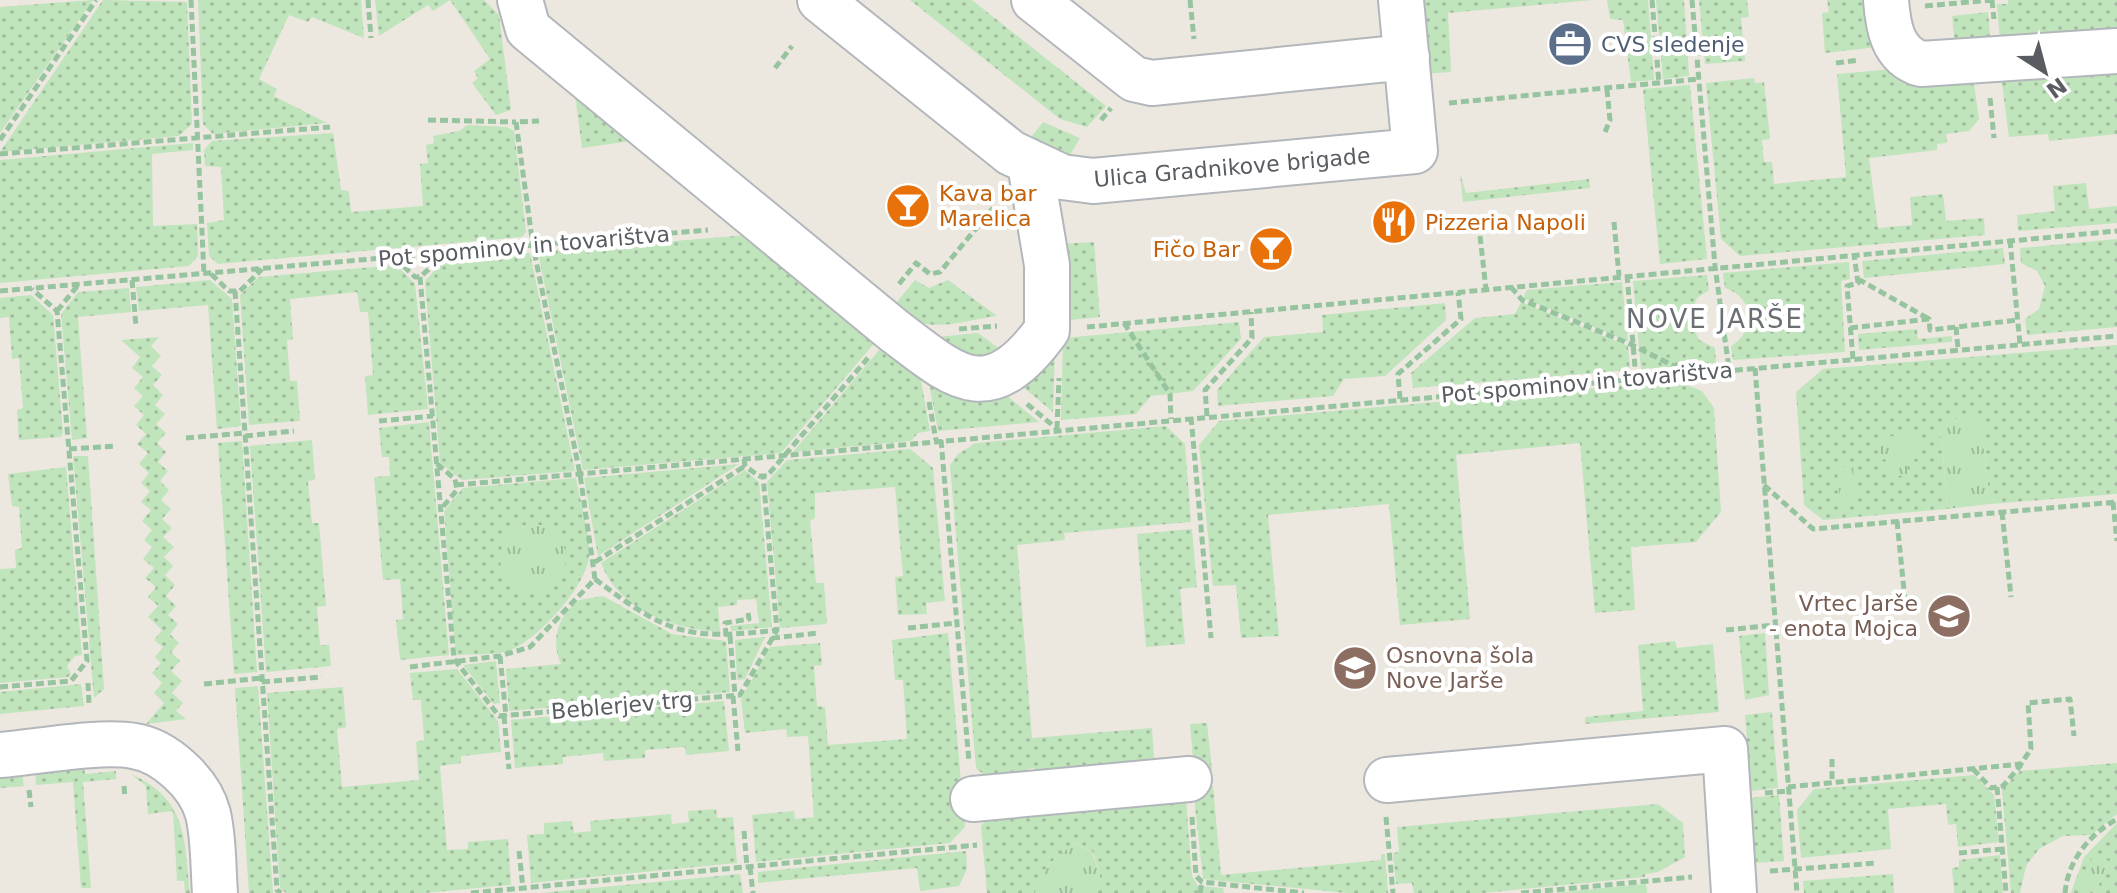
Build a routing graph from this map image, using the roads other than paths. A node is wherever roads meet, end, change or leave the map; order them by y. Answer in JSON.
{"nodes":[{"id":1,"x":820,"y":0,"type":"edge"},
{"id":2,"x":1034,"y":0,"type":"edge"},
{"id":3,"x":1401,"y":0,"type":"edge"},
{"id":4,"x":1886,"y":4,"type":"edge"},
{"id":5,"x":524,"y":15,"type":"edge"},
{"id":6,"x":2117,"y":51,"type":"edge"},
{"id":7,"x":1407,"y":57,"type":"junction"},
{"id":8,"x":1030,"y":164,"type":"junction"},
{"id":9,"x":0,"y":755,"type":"edge"},
{"id":10,"x":1189,"y":779,"type":"road end"},
{"id":11,"x":1387,"y":780,"type":"road end"},
{"id":12,"x":973,"y":799,"type":"road end"},
{"id":13,"x":1734,"y":883,"type":"edge"},
{"id":14,"x":215,"y":893,"type":"edge"}],
"edges":[{"from":1,"to":8,"type":"street","name":"Ulica Gradnikove brigade"},
{"from":2,"to":7,"type":"street"},
{"from":3,"to":7,"type":"street"},
{"from":4,"to":6,"type":"street"},
{"from":5,"to":8,"type":"street"},
{"from":7,"to":8,"type":"street","name":"Ulica Gradnikove brigade"},
{"from":9,"to":14,"type":"street"},
{"from":10,"to":12,"type":"street"},
{"from":11,"to":13,"type":"street"}]}
